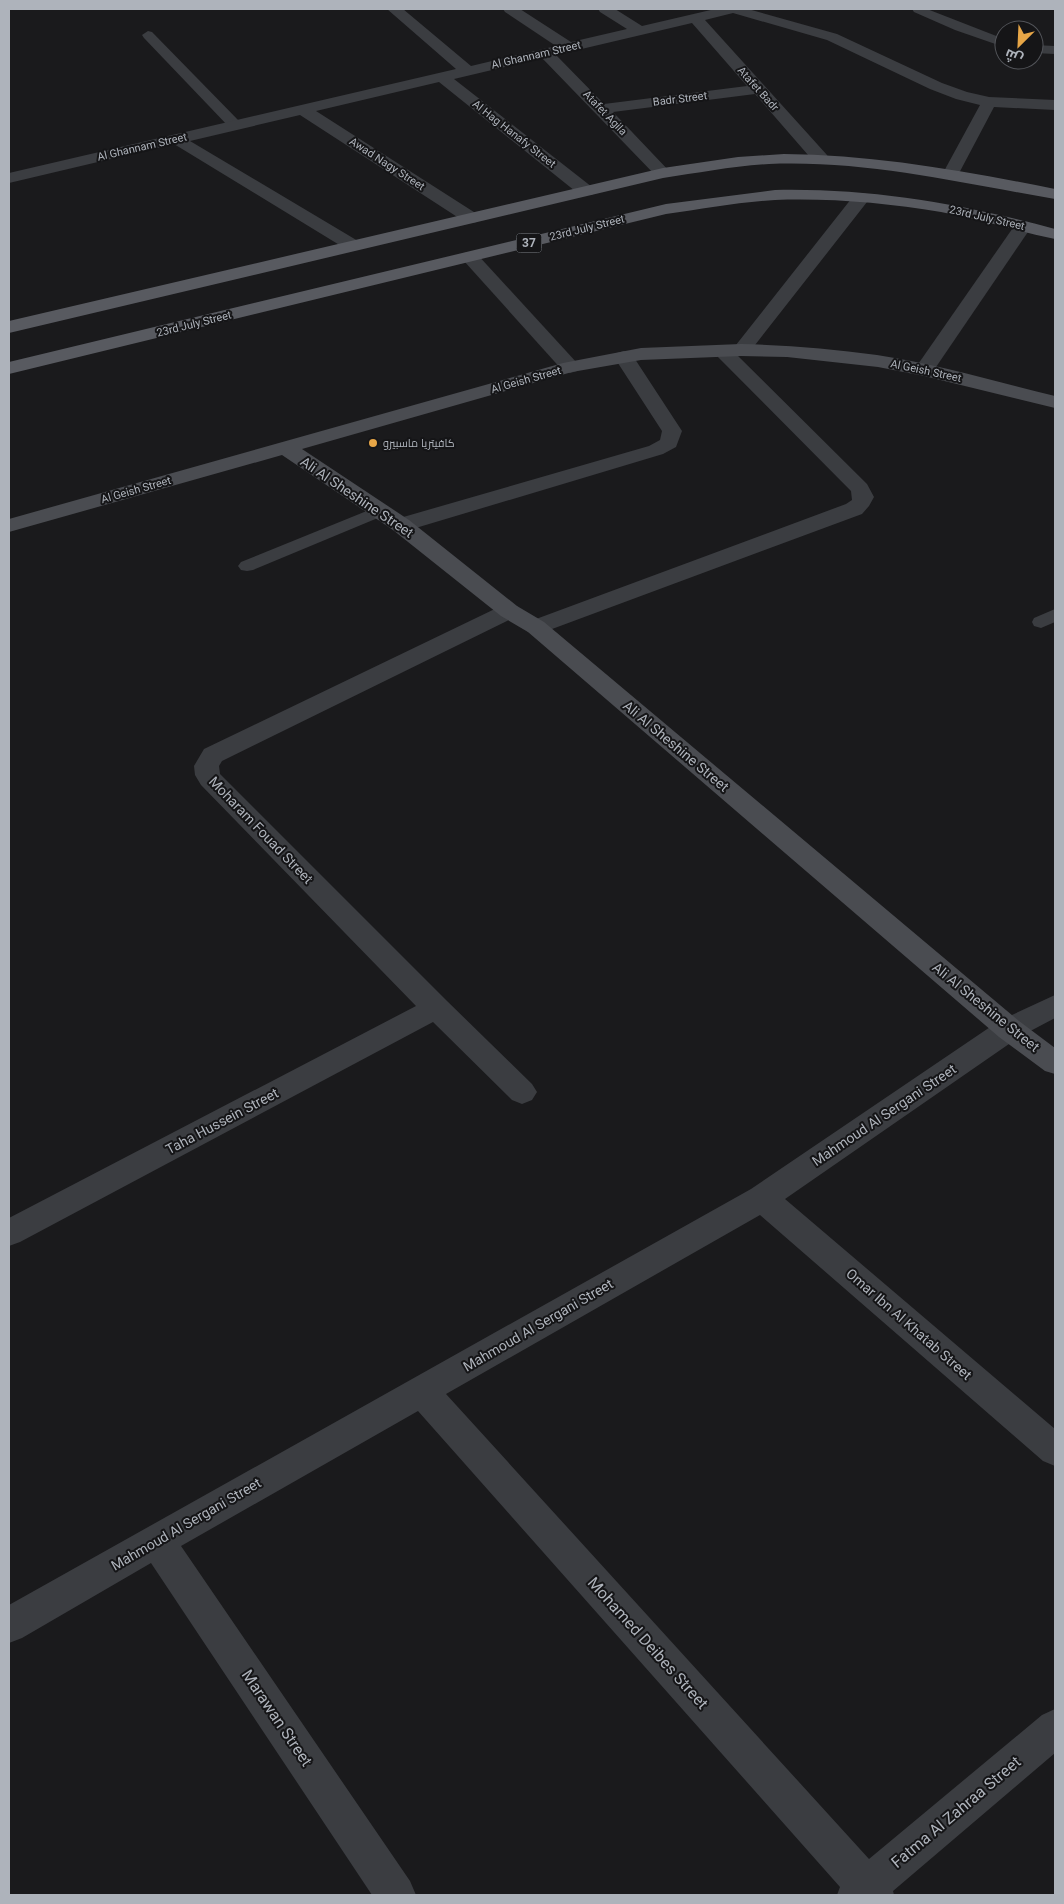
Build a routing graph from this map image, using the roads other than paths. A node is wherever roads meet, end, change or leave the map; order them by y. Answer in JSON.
{"nodes":[{"id":1,"x":394,"y":9,"type":"edge"},
{"id":2,"x":510,"y":9,"type":"edge"},
{"id":3,"x":605,"y":9,"type":"edge"},
{"id":4,"x":733,"y":9,"type":"edge"},
{"id":5,"x":918,"y":9,"type":"edge"},
{"id":6,"x":695,"y":18,"type":"junction"},
{"id":7,"x":640,"y":31,"type":"junction"},
{"id":8,"x":148,"y":35,"type":"dead end"},
{"id":9,"x":994,"y":39,"type":"edge"},
{"id":10,"x":570,"y":48,"type":"junction"},
{"id":11,"x":546,"y":53,"type":"junction"},
{"id":12,"x":468,"y":71,"type":"junction"},
{"id":13,"x":442,"y":77,"type":"junction"},
{"id":14,"x":759,"y":89,"type":"junction"},
{"id":15,"x":989,"y":102,"type":"junction"},
{"id":16,"x":1055,"y":105,"type":"edge"},
{"id":17,"x":600,"y":108,"type":"junction"},
{"id":18,"x":303,"y":110,"type":"junction"},
{"id":19,"x":235,"y":126,"type":"junction"},
{"id":20,"x":176,"y":139,"type":"junction"},
{"id":21,"x":821,"y":159,"type":"junction"},
{"id":22,"x":663,"y":173,"type":"junction"},
{"id":23,"x":950,"y":173,"type":"junction"},
{"id":24,"x":9,"y":177,"type":"edge"},
{"id":25,"x":586,"y":191,"type":"junction"},
{"id":26,"x":1055,"y":194,"type":"edge"},
{"id":27,"x":862,"y":198,"type":"junction"},
{"id":28,"x":471,"y":218,"type":"junction"},
{"id":29,"x":1023,"y":226,"type":"junction"},
{"id":30,"x":1055,"y":234,"type":"edge"},
{"id":31,"x":352,"y":245,"type":"junction"},
{"id":32,"x":470,"y":257,"type":"junction"},
{"id":33,"x":9,"y":327,"type":"edge"},
{"id":34,"x":62,"y":335,"type":"junction"},
{"id":35,"x":731,"y":350,"type":"junction"},
{"id":36,"x":624,"y":357,"type":"junction"},
{"id":37,"x":570,"y":367,"type":"junction"},
{"id":38,"x":9,"y":368,"type":"edge"},
{"id":39,"x":924,"y":370,"type":"junction"},
{"id":40,"x":1055,"y":402,"type":"edge"},
{"id":41,"x":284,"y":447,"type":"junction"},
{"id":42,"x":379,"y":511,"type":"junction"},
{"id":43,"x":401,"y":525,"type":"junction"},
{"id":44,"x":9,"y":526,"type":"edge"},
{"id":45,"x":247,"y":566,"type":"dead end"},
{"id":46,"x":510,"y":611,"type":"junction"},
{"id":47,"x":536,"y":627,"type":"junction"},
{"id":48,"x":1055,"y":1006,"type":"edge"},
{"id":49,"x":436,"y":1008,"type":"junction"},
{"id":50,"x":1009,"y":1029,"type":"junction"},
{"id":51,"x":1055,"y":1063,"type":"edge"},
{"id":52,"x":522,"y":1092,"type":"dead end"},
{"id":53,"x":762,"y":1198,"type":"junction"},
{"id":54,"x":9,"y":1233,"type":"edge"},
{"id":55,"x":422,"y":1391,"type":"junction"},
{"id":56,"x":1055,"y":1450,"type":"edge"},
{"id":57,"x":157,"y":1541,"type":"junction"},
{"id":58,"x":9,"y":1625,"type":"edge"},
{"id":59,"x":1055,"y":1728,"type":"edge"},
{"id":60,"x":866,"y":1893,"type":"edge"},
{"id":61,"x":396,"y":1895,"type":"edge"}],
"edges":[{"from":1,"to":12,"type":"street"},
{"from":2,"to":10,"type":"street"},
{"from":3,"to":7,"type":"street"},
{"from":4,"to":6,"type":"street","name":"Al Ghannam Street"},
{"from":4,"to":15,"type":"street","name":"Al Ghannam Street"},
{"from":5,"to":9,"type":"lane"},
{"from":6,"to":7,"type":"street","name":"Al Ghannam Street"},
{"from":6,"to":14,"type":"street","name":"Atafet Badr"},
{"from":7,"to":10,"type":"street","name":"Al Ghannam Street"},
{"from":8,"to":19,"type":"lane"},
{"from":10,"to":11,"type":"street","name":"Al Ghannam Street"},
{"from":11,"to":12,"type":"street","name":"Al Ghannam Street"},
{"from":11,"to":17,"type":"street","name":"Atafet Agila"},
{"from":12,"to":13,"type":"street","name":"Al Ghannam Street"},
{"from":13,"to":18,"type":"street","name":"Al Ghannam Street"},
{"from":13,"to":25,"type":"street","name":"Al Hag Hanafy Street"},
{"from":14,"to":17,"type":"street","name":"Badr Street"},
{"from":14,"to":21,"type":"street","name":"Atafet Badr"},
{"from":15,"to":16,"type":"street","name":"Al Ghannam Street"},
{"from":15,"to":23,"type":"street"},
{"from":17,"to":22,"type":"street","name":"Atafet Agila"},
{"from":18,"to":19,"type":"street","name":"Al Ghannam Street"},
{"from":18,"to":28,"type":"street","name":"Awad Nagy Street"},
{"from":19,"to":20,"type":"street","name":"Al Ghannam Street"},
{"from":20,"to":24,"type":"street","name":"Al Ghannam Street"},
{"from":20,"to":31,"type":"street"},
{"from":21,"to":22,"type":"main road","name":"23rd July Street","number":"37"},
{"from":21,"to":23,"type":"main road","name":"23rd July Street","number":"37"},
{"from":22,"to":25,"type":"main road","name":"23rd July Street","number":"37"},
{"from":23,"to":26,"type":"main road","name":"23rd July Street","number":"37"},
{"from":25,"to":28,"type":"main road","name":"23rd July Street","number":"37"},
{"from":27,"to":29,"type":"main road","name":"23rd July Street","number":"37"},
{"from":27,"to":32,"type":"main road","name":"23rd July Street","number":"37"},
{"from":27,"to":35,"type":"street"},
{"from":28,"to":31,"type":"main road","name":"23rd July Street","number":"37"},
{"from":29,"to":30,"type":"main road","name":"23rd July Street","number":"37"},
{"from":29,"to":39,"type":"street"},
{"from":31,"to":34,"type":"main road","name":"23rd July Street","number":"37"},
{"from":32,"to":34,"type":"main road","name":"23rd July Street","number":"37"},
{"from":32,"to":37,"type":"street"},
{"from":33,"to":34,"type":"main road","name":"23rd July Street","number":"37"},
{"from":34,"to":38,"type":"main road","name":"23rd July Street","number":"37"},
{"from":35,"to":36,"type":"street","name":"Al Geish Street"},
{"from":35,"to":39,"type":"street","name":"Al Geish Street"},
{"from":35,"to":47,"type":"street"},
{"from":36,"to":37,"type":"street","name":"Al Geish Street"},
{"from":36,"to":43,"type":"street"},
{"from":37,"to":41,"type":"street","name":"Al Geish Street"},
{"from":39,"to":40,"type":"street","name":"Al Geish Street"},
{"from":41,"to":42,"type":"street","name":"Ali Al Sheshine Street"},
{"from":41,"to":44,"type":"street","name":"Al Geish Street"},
{"from":42,"to":43,"type":"street","name":"Ali Al Sheshine Street"},
{"from":42,"to":45,"type":"lane"},
{"from":43,"to":46,"type":"street","name":"Ali Al Sheshine Street"},
{"from":46,"to":47,"type":"street","name":"Ali Al Sheshine Street"},
{"from":46,"to":49,"type":"street","name":"Moharam Fouad Street"},
{"from":47,"to":50,"type":"street","name":"Ali Al Sheshine Street"},
{"from":48,"to":50,"type":"street","name":"Mahmoud Al Sergani Street"},
{"from":49,"to":52,"type":"street","name":"Moharam Fouad Street"},
{"from":49,"to":54,"type":"street","name":"Taha Hussein Street"},
{"from":50,"to":51,"type":"street","name":"Ali Al Sheshine Street"},
{"from":50,"to":53,"type":"street","name":"Mahmoud Al Sergani Street"},
{"from":53,"to":55,"type":"street","name":"Mahmoud Al Sergani Street"},
{"from":53,"to":56,"type":"street","name":"Omar Ibn Al Khatab Street"},
{"from":55,"to":57,"type":"street","name":"Mahmoud Al Sergani Street"},
{"from":55,"to":60,"type":"street","name":"Mohamed Deibes Street"},
{"from":57,"to":58,"type":"street","name":"Mahmoud Al Sergani Street"},
{"from":57,"to":61,"type":"street","name":"Marawan Street"},
{"from":59,"to":60,"type":"street","name":"Fatma Al Zahraa Street"}]}
